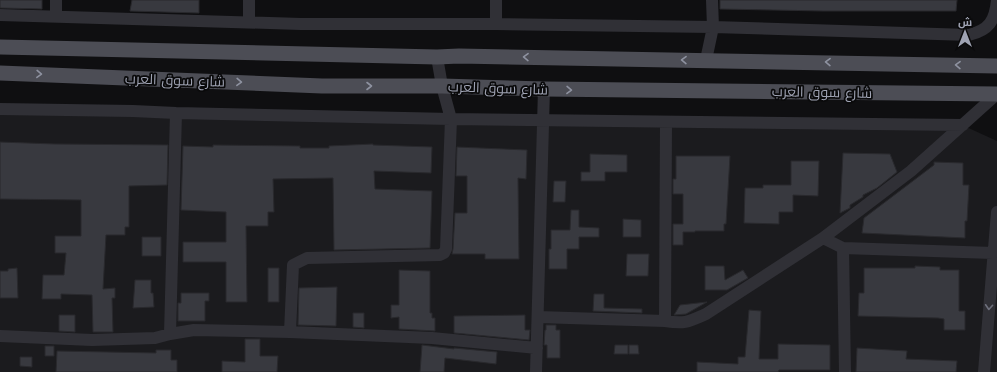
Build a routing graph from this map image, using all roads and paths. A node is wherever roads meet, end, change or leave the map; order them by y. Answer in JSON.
{"nodes":[{"id":1,"x":56,"y":0,"type":"edge"},
{"id":2,"x":249,"y":0,"type":"edge"},
{"id":3,"x":496,"y":0,"type":"edge"},
{"id":4,"x":712,"y":0,"type":"edge"},
{"id":5,"x":997,"y":0,"type":"edge"},
{"id":6,"x":0,"y":15,"type":"edge"},
{"id":7,"x":56,"y":16,"type":"junction"},
{"id":8,"x":249,"y":22,"type":"junction"},
{"id":9,"x":496,"y":24,"type":"junction"},
{"id":10,"x":713,"y":27,"type":"junction"},
{"id":11,"x":0,"y":47,"type":"edge"},
{"id":12,"x":437,"y":57,"type":"junction"},
{"id":13,"x":706,"y":60,"type":"junction"},
{"id":14,"x":997,"y":66,"type":"edge"},
{"id":15,"x":0,"y":72,"type":"edge"},
{"id":16,"x":442,"y":86,"type":"junction"},
{"id":17,"x":544,"y":89,"type":"junction"},
{"id":18,"x":997,"y":94,"type":"edge"},
{"id":19,"x":0,"y":109,"type":"edge"},
{"id":20,"x":176,"y":113,"type":"junction"},
{"id":21,"x":451,"y":119,"type":"junction"},
{"id":22,"x":544,"y":120,"type":"junction"},
{"id":23,"x":666,"y":122,"type":"junction"},
{"id":24,"x":962,"y":125,"type":"junction"},
{"id":25,"x":997,"y":212,"type":"edge"},
{"id":26,"x":823,"y":238,"type":"junction"},
{"id":27,"x":844,"y":248,"type":"junction"},
{"id":28,"x":993,"y":253,"type":"junction"},
{"id":29,"x":538,"y":318,"type":"junction"},
{"id":30,"x":664,"y":321,"type":"junction"},
{"id":31,"x":290,"y":332,"type":"junction"},
{"id":32,"x":170,"y":334,"type":"junction"},
{"id":33,"x":0,"y":336,"type":"edge"},
{"id":34,"x":537,"y":348,"type":"junction"},
{"id":35,"x":536,"y":372,"type":"edge"},
{"id":36,"x":845,"y":372,"type":"edge"},
{"id":37,"x":984,"y":372,"type":"edge"}],
"edges":[{"from":1,"to":7,"type":"street"},
{"from":2,"to":8,"type":"street"},
{"from":3,"to":9,"type":"street"},
{"from":4,"to":10,"type":"street"},
{"from":5,"to":10,"type":"street"},
{"from":6,"to":7,"type":"street"},
{"from":7,"to":8,"type":"street"},
{"from":8,"to":9,"type":"street"},
{"from":9,"to":10,"type":"street"},
{"from":10,"to":13,"type":"street"},
{"from":11,"to":12,"type":"main road"},
{"from":13,"to":12,"type":"main road","one_way":true},
{"from":12,"to":16,"type":"street"},
{"from":14,"to":13,"type":"main road","one_way":true},
{"from":15,"to":16,"type":"main road","name":"شارع سوق العرب","one_way":true},
{"from":16,"to":17,"type":"main road","name":"شارع سوق العرب"},
{"from":16,"to":21,"type":"street"},
{"from":17,"to":18,"type":"main road","name":"شارع سوق العرب","one_way":true},
{"from":17,"to":22,"type":"street"},
{"from":18,"to":24,"type":"street"},
{"from":19,"to":20,"type":"street"},
{"from":20,"to":21,"type":"street"},
{"from":20,"to":32,"type":"street"},
{"from":21,"to":22,"type":"street"},
{"from":21,"to":31,"type":"street"},
{"from":22,"to":23,"type":"street"},
{"from":22,"to":29,"type":"street"},
{"from":23,"to":24,"type":"street"},
{"from":23,"to":30,"type":"street"},
{"from":24,"to":26,"type":"street"},
{"from":25,"to":28,"type":"street"},
{"from":26,"to":27,"type":"street"},
{"from":26,"to":30,"type":"street"},
{"from":27,"to":28,"type":"street"},
{"from":27,"to":36,"type":"street"},
{"from":28,"to":37,"type":"street","one_way":true},
{"from":29,"to":30,"type":"street"},
{"from":29,"to":34,"type":"street"},
{"from":31,"to":32,"type":"street"},
{"from":31,"to":34,"type":"street"},
{"from":32,"to":33,"type":"street"},
{"from":34,"to":35,"type":"street"}]}
